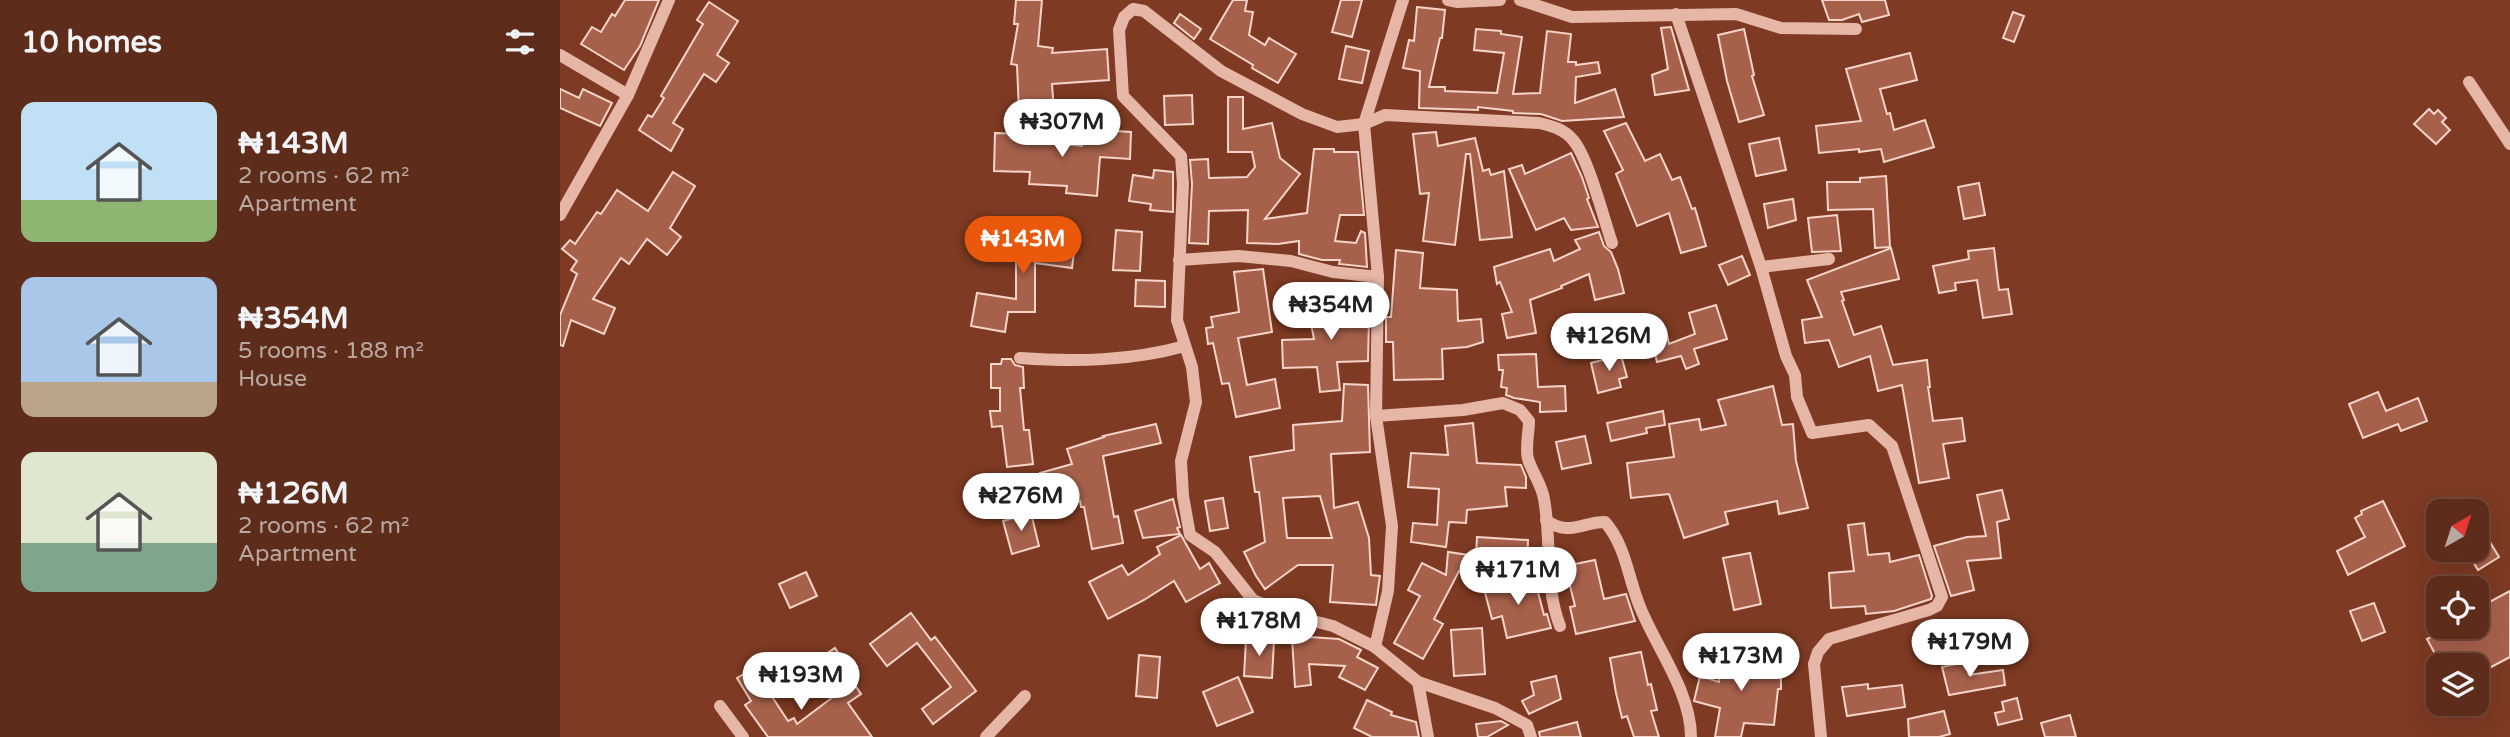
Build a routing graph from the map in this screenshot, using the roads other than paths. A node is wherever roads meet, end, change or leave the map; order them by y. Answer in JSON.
{"nodes":[{"id":1,"x":669,"y":0,"type":"edge"},
{"id":2,"x":1403,"y":0,"type":"edge"},
{"id":3,"x":1448,"y":0,"type":"edge"},
{"id":4,"x":1500,"y":0,"type":"edge"},
{"id":5,"x":1520,"y":0,"type":"edge"},
{"id":6,"x":1676,"y":14,"type":"junction"},
{"id":7,"x":1856,"y":29,"type":"dead end"},
{"id":8,"x":560,"y":55,"type":"edge"},
{"id":9,"x":2469,"y":82,"type":"dead end"},
{"id":10,"x":628,"y":95,"type":"junction"},
{"id":11,"x":1364,"y":124,"type":"junction"},
{"id":12,"x":2510,"y":144,"type":"edge"},
{"id":13,"x":560,"y":215,"type":"edge"},
{"id":14,"x":1612,"y":243,"type":"dead end"},
{"id":15,"x":1829,"y":259,"type":"dead end"},
{"id":16,"x":1179,"y":260,"type":"junction"},
{"id":17,"x":1761,"y":267,"type":"junction"},
{"id":18,"x":1378,"y":277,"type":"junction"},
{"id":19,"x":1185,"y":346,"type":"junction"},
{"id":20,"x":1020,"y":358,"type":"dead end"},
{"id":21,"x":1376,"y":416,"type":"junction"},
{"id":22,"x":1546,"y":520,"type":"junction"},
{"id":23,"x":1560,"y":626,"type":"dead end"},
{"id":24,"x":1375,"y":647,"type":"junction"},
{"id":25,"x":1418,"y":682,"type":"junction"},
{"id":26,"x":1026,"y":696,"type":"dead end"},
{"id":27,"x":720,"y":706,"type":"dead end"},
{"id":28,"x":743,"y":737,"type":"edge"},
{"id":29,"x":986,"y":737,"type":"edge"},
{"id":30,"x":1428,"y":737,"type":"edge"},
{"id":31,"x":1531,"y":737,"type":"edge"},
{"id":32,"x":1691,"y":737,"type":"edge"},
{"id":33,"x":1821,"y":737,"type":"edge"}],
"edges":[{"from":1,"to":10,"type":"street"},
{"from":2,"to":11,"type":"street"},
{"from":3,"to":4,"type":"street"},
{"from":5,"to":6,"type":"street"},
{"from":6,"to":7,"type":"street"},
{"from":6,"to":17,"type":"street"},
{"from":8,"to":10,"type":"street"},
{"from":9,"to":12,"type":"street"},
{"from":10,"to":13,"type":"street"},
{"from":11,"to":14,"type":"street"},
{"from":11,"to":16,"type":"street"},
{"from":11,"to":18,"type":"street"},
{"from":15,"to":17,"type":"street"},
{"from":16,"to":18,"type":"street"},
{"from":16,"to":19,"type":"street"},
{"from":17,"to":33,"type":"street"},
{"from":18,"to":21,"type":"street"},
{"from":19,"to":20,"type":"street"},
{"from":19,"to":24,"type":"street"},
{"from":21,"to":22,"type":"street"},
{"from":21,"to":24,"type":"street"},
{"from":22,"to":23,"type":"street"},
{"from":22,"to":32,"type":"street"},
{"from":24,"to":25,"type":"street"},
{"from":25,"to":30,"type":"street"},
{"from":25,"to":31,"type":"street"},
{"from":26,"to":29,"type":"street"},
{"from":27,"to":28,"type":"street"}]}
